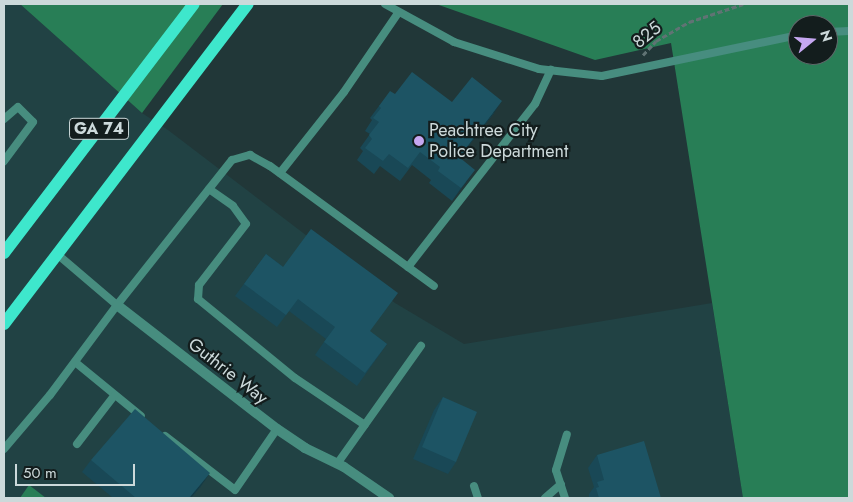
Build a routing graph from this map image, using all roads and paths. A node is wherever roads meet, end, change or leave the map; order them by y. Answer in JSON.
{"nodes":[{"id":1,"x":194,"y":4,"type":"edge"},
{"id":2,"x":248,"y":4,"type":"edge"},
{"id":3,"x":385,"y":4,"type":"edge"},
{"id":4,"x":743,"y":4,"type":"edge"},
{"id":5,"x":398,"y":13,"type":"junction"},
{"id":6,"x":788,"y":37,"type":"edge"},
{"id":7,"x":551,"y":70,"type":"junction"},
{"id":8,"x":627,"y":72,"type":"junction"},
{"id":9,"x":4,"y":119,"type":"edge"},
{"id":10,"x":4,"y":160,"type":"edge"},
{"id":11,"x":280,"y":173,"type":"junction"},
{"id":12,"x":209,"y":189,"type":"junction"},
{"id":13,"x":4,"y":254,"type":"edge"},
{"id":14,"x":57,"y":254,"type":"junction"},
{"id":15,"x":408,"y":267,"type":"junction"},
{"id":16,"x":434,"y":286,"type":"dead end"},
{"id":17,"x":117,"y":305,"type":"junction"},
{"id":18,"x":4,"y":324,"type":"edge"},
{"id":19,"x":421,"y":346,"type":"dead end"},
{"id":20,"x":75,"y":362,"type":"junction"},
{"id":21,"x":114,"y":396,"type":"junction"},
{"id":22,"x":145,"y":419,"type":"edge"},
{"id":23,"x":365,"y":425,"type":"junction"},
{"id":24,"x":277,"y":430,"type":"junction"},
{"id":25,"x":160,"y":431,"type":"edge"},
{"id":26,"x":567,"y":435,"type":"dead end"},
{"id":27,"x":77,"y":444,"type":"dead end"},
{"id":28,"x":4,"y":449,"type":"edge"},
{"id":29,"x":337,"y":464,"type":"junction"},
{"id":30,"x":561,"y":484,"type":"junction"},
{"id":31,"x":474,"y":486,"type":"dead end"},
{"id":32,"x":389,"y":498,"type":"edge"},
{"id":33,"x":478,"y":498,"type":"edge"},
{"id":34,"x":546,"y":498,"type":"edge"},
{"id":35,"x":565,"y":498,"type":"edge"}],
"edges":[{"from":1,"to":13,"type":"main road","number":"GA 74"},
{"from":2,"to":14,"type":"main road","number":"GA 74"},
{"from":3,"to":5,"type":"lane"},
{"from":4,"to":8,"type":"path","name":"825"},
{"from":5,"to":7,"type":"lane"},
{"from":5,"to":11,"type":"lane"},
{"from":6,"to":8,"type":"lane"},
{"from":7,"to":8,"type":"lane"},
{"from":7,"to":15,"type":"lane"},
{"from":9,"to":10,"type":"lane"},
{"from":11,"to":12,"type":"lane"},
{"from":11,"to":15,"type":"lane"},
{"from":12,"to":17,"type":"lane"},
{"from":12,"to":23,"type":"lane"},
{"from":14,"to":17,"type":"lane","name":"Guthrie Way"},
{"from":14,"to":18,"type":"main road","number":"GA 74"},
{"from":15,"to":16,"type":"lane"},
{"from":17,"to":20,"type":"lane"},
{"from":17,"to":24,"type":"street","name":"Guthrie Way"},
{"from":19,"to":23,"type":"lane"},
{"from":20,"to":21,"type":"lane"},
{"from":20,"to":28,"type":"lane"},
{"from":21,"to":22,"type":"lane"},
{"from":21,"to":27,"type":"lane"},
{"from":23,"to":29,"type":"lane"},
{"from":24,"to":25,"type":"lane"},
{"from":24,"to":29,"type":"street","name":"Guthrie Way"},
{"from":26,"to":30,"type":"lane"},
{"from":29,"to":32,"type":"street","name":"Guthrie Way"},
{"from":30,"to":34,"type":"lane"},
{"from":30,"to":35,"type":"lane"},
{"from":31,"to":33,"type":"lane"}]}
